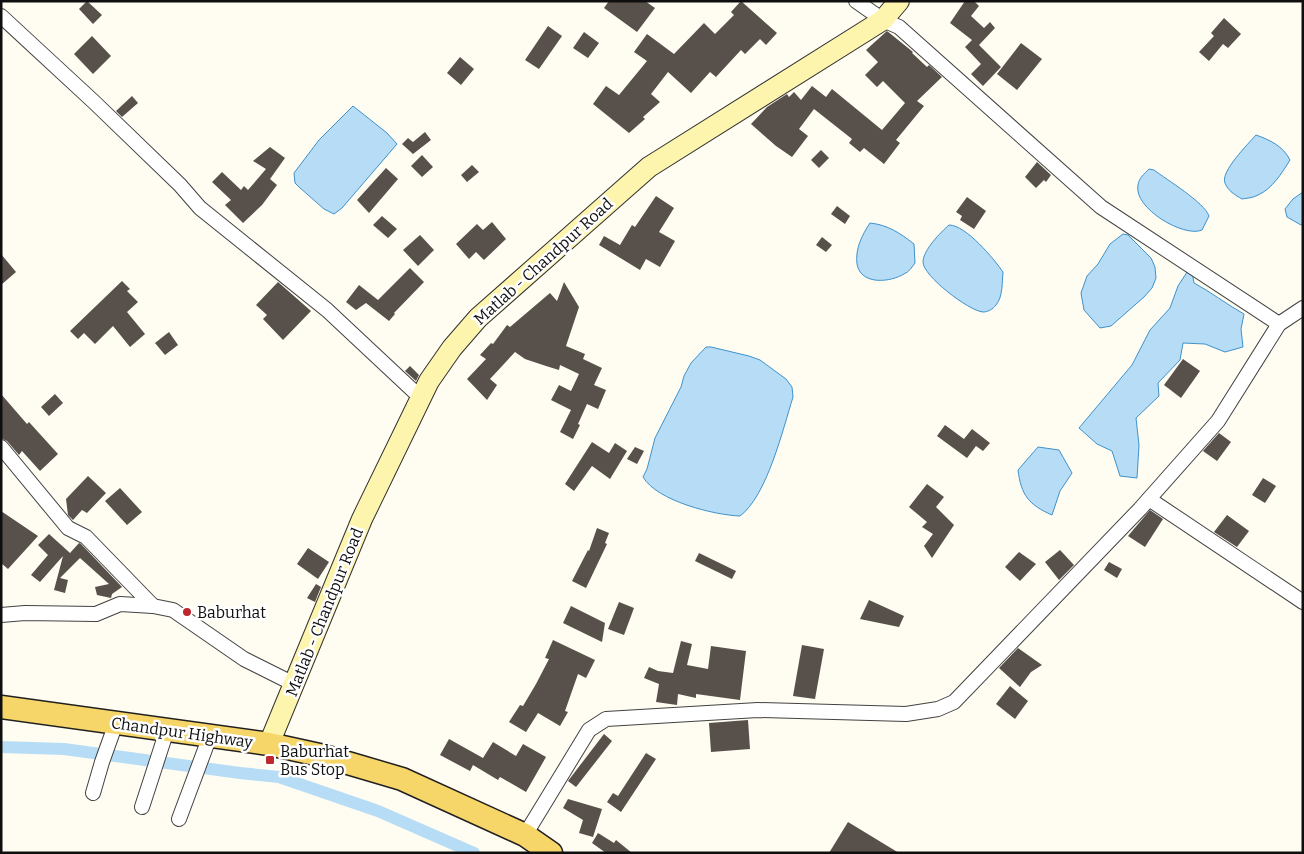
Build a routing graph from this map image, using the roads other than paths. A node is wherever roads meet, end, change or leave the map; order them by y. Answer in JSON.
{"nodes":[{"id":1,"x":856,"y":1,"type":"edge"},
{"id":2,"x":899,"y":1,"type":"edge"},
{"id":3,"x":1,"y":16,"type":"edge"},
{"id":4,"x":883,"y":20,"type":"junction"},
{"id":5,"x":1303,"y":308,"type":"edge"},
{"id":6,"x":1279,"y":324,"type":"junction"},
{"id":7,"x":420,"y":398,"type":"junction"},
{"id":8,"x":1,"y":447,"type":"edge"},
{"id":9,"x":1149,"y":499,"type":"junction"},
{"id":10,"x":1303,"y":602,"type":"edge"},
{"id":11,"x":153,"y":606,"type":"junction"},
{"id":12,"x":1,"y":615,"type":"edge"},
{"id":13,"x":294,"y":684,"type":"junction"},
{"id":14,"x":1,"y":707,"type":"edge"},
{"id":15,"x":116,"y":723,"type":"junction"},
{"id":16,"x":167,"y":730,"type":"junction"},
{"id":17,"x":210,"y":736,"type":"junction"},
{"id":18,"x":269,"y":744,"type":"junction"},
{"id":19,"x":93,"y":793,"type":"dead end"},
{"id":20,"x":142,"y":807,"type":"dead end"},
{"id":21,"x":179,"y":819,"type":"dead end"},
{"id":22,"x":525,"y":835,"type":"junction"},
{"id":23,"x":550,"y":853,"type":"edge"}],
"edges":[{"from":1,"to":4,"type":"street"},
{"from":2,"to":4,"type":"main road","name":"Matlab - Chandpur Road"},
{"from":3,"to":7,"type":"street"},
{"from":4,"to":6,"type":"street"},
{"from":4,"to":7,"type":"main road","name":"Matlab - Chandpur Road"},
{"from":5,"to":6,"type":"street"},
{"from":6,"to":9,"type":"street"},
{"from":7,"to":13,"type":"main road","name":"Matlab - Chandpur Road"},
{"from":8,"to":11,"type":"street"},
{"from":9,"to":10,"type":"street"},
{"from":9,"to":22,"type":"street"},
{"from":11,"to":12,"type":"street"},
{"from":11,"to":13,"type":"street"},
{"from":13,"to":18,"type":"main road","name":"Matlab - Chandpur Road"},
{"from":14,"to":15,"type":"main road","name":"Chandpur Highway"},
{"from":15,"to":16,"type":"main road","name":"Chandpur Highway"},
{"from":15,"to":19,"type":"street"},
{"from":16,"to":17,"type":"main road","name":"Chandpur Highway"},
{"from":16,"to":20,"type":"street"},
{"from":17,"to":18,"type":"main road","name":"Chandpur Highway"},
{"from":17,"to":21,"type":"street"},
{"from":18,"to":22,"type":"main road","name":"Chandpur Highway"},
{"from":22,"to":23,"type":"main road","name":"Chandpur Highway"}]}
